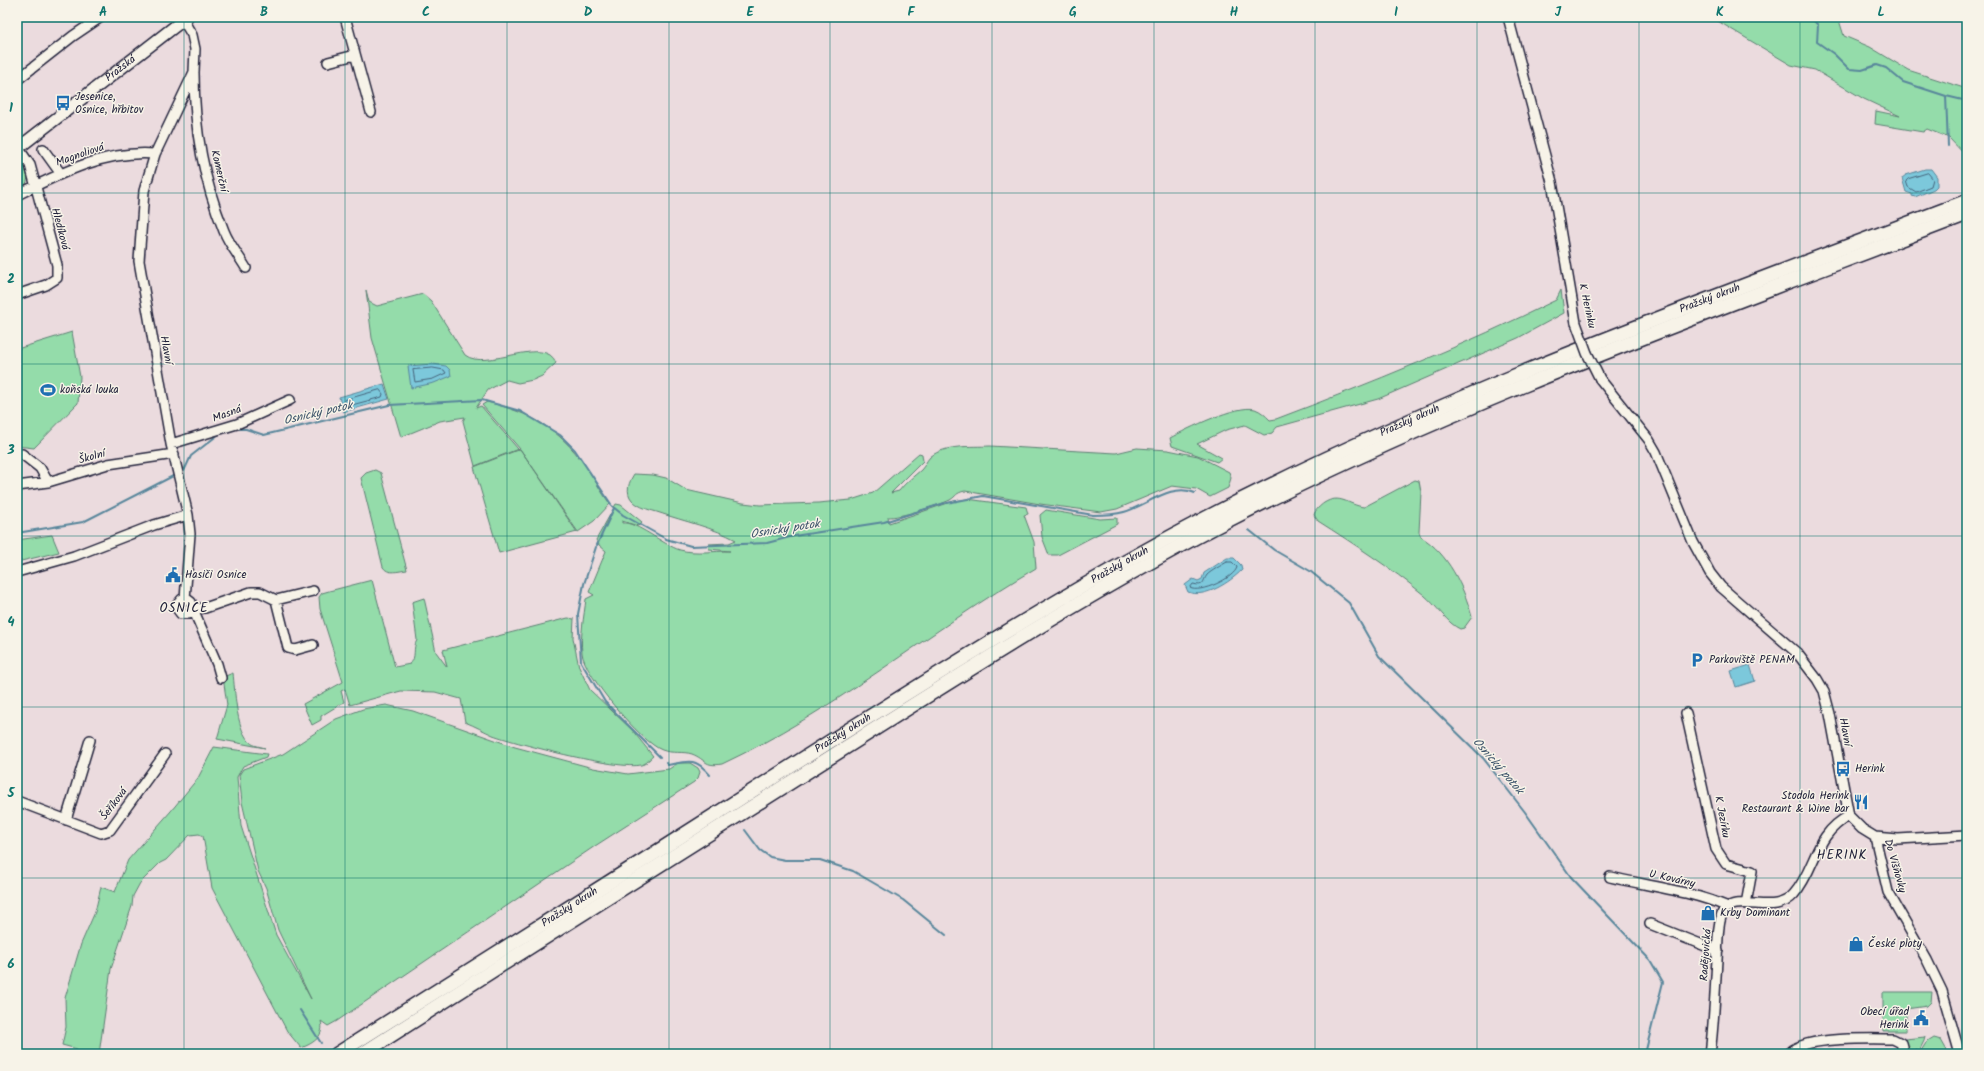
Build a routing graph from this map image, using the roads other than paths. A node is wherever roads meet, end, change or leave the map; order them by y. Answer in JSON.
{"nodes":[{"id":1,"x":102,"y":17,"type":"edge"},
{"id":2,"x":345,"y":17,"type":"edge"},
{"id":3,"x":1508,"y":17,"type":"edge"},
{"id":4,"x":185,"y":19,"type":"edge"},
{"id":5,"x":355,"y":55,"type":"junction"},
{"id":6,"x":328,"y":62,"type":"dead end"},
{"id":7,"x":194,"y":72,"type":"junction"},
{"id":8,"x":17,"y":80,"type":"edge"},
{"id":9,"x":372,"y":112,"type":"dead end"},
{"id":10,"x":18,"y":148,"type":"edge"},
{"id":11,"x":43,"y":148,"type":"dead end"},
{"id":12,"x":155,"y":154,"type":"junction"},
{"id":13,"x":61,"y":174,"type":"junction"},
{"id":14,"x":36,"y":186,"type":"junction"},
{"id":15,"x":17,"y":196,"type":"edge"},
{"id":16,"x":1967,"y":201,"type":"edge"},
{"id":17,"x":1967,"y":214,"type":"edge"},
{"id":18,"x":246,"y":268,"type":"dead end"},
{"id":19,"x":17,"y":295,"type":"edge"},
{"id":20,"x":290,"y":400,"type":"dead end"},
{"id":21,"x":171,"y":444,"type":"junction"},
{"id":22,"x":174,"y":454,"type":"junction"},
{"id":23,"x":17,"y":455,"type":"edge"},
{"id":24,"x":48,"y":482,"type":"junction"},
{"id":25,"x":17,"y":486,"type":"edge"},
{"id":26,"x":188,"y":515,"type":"junction"},
{"id":27,"x":17,"y":572,"type":"edge"},
{"id":28,"x":1710,"y":573,"type":"joint"},
{"id":29,"x":313,"y":591,"type":"dead end"},
{"id":30,"x":185,"y":599,"type":"junction"},
{"id":31,"x":276,"y":600,"type":"junction"},
{"id":32,"x":193,"y":609,"type":"junction"},
{"id":33,"x":313,"y":645,"type":"dead end"},
{"id":34,"x":221,"y":678,"type":"dead end"},
{"id":35,"x":1686,"y":713,"type":"dead end"},
{"id":36,"x":90,"y":740,"type":"dead end"},
{"id":37,"x":166,"y":754,"type":"dead end"},
{"id":38,"x":17,"y":801,"type":"edge"},
{"id":39,"x":1849,"y":816,"type":"junction"},
{"id":40,"x":66,"y":820,"type":"junction"},
{"id":41,"x":1967,"y":835,"type":"edge"},
{"id":42,"x":1874,"y":837,"type":"junction"},
{"id":43,"x":1610,"y":877,"type":"dead end"},
{"id":44,"x":1746,"y":904,"type":"junction"},
{"id":45,"x":1728,"y":907,"type":"junction"},
{"id":46,"x":1650,"y":924,"type":"dead end"},
{"id":47,"x":1718,"y":951,"type":"junction"},
{"id":48,"x":338,"y":1054,"type":"edge"},
{"id":49,"x":362,"y":1054,"type":"edge"},
{"id":50,"x":1710,"y":1054,"type":"edge"},
{"id":51,"x":1789,"y":1054,"type":"edge"},
{"id":52,"x":1904,"y":1054,"type":"edge"},
{"id":53,"x":1960,"y":1054,"type":"edge"}],
"edges":[{"from":1,"to":8,"type":"street"},
{"from":2,"to":5,"type":"street"},
{"from":3,"to":28,"type":"street","name":"K Herinku","bridge":true},
{"from":4,"to":7,"type":"street","name":"Hlavní"},
{"from":4,"to":10,"type":"main road","name":"Pražská"},
{"from":5,"to":6,"type":"street"},
{"from":5,"to":9,"type":"street"},
{"from":7,"to":12,"type":"street","name":"Hlavní"},
{"from":7,"to":18,"type":"street","name":"Komerční"},
{"from":10,"to":14,"type":"street","name":"Hledíková"},
{"from":11,"to":13,"type":"street"},
{"from":12,"to":13,"type":"street","name":"Magnoliová"},
{"from":12,"to":21,"type":"street","name":"Hlavní"},
{"from":13,"to":14,"type":"street","name":"Magnoliová"},
{"from":14,"to":15,"type":"street","name":"Magnoliová"},
{"from":14,"to":19,"type":"street","name":"Hledíková"},
{"from":16,"to":48,"type":"highway","name":"Pražský okruh"},
{"from":17,"to":49,"type":"highway","name":"Pražský okruh"},
{"from":20,"to":21,"type":"street","name":"Masná"},
{"from":21,"to":22,"type":"street","name":"Hlavní"},
{"from":22,"to":24,"type":"street","name":"Školní"},
{"from":22,"to":26,"type":"street","name":"Hlavní"},
{"from":23,"to":24,"type":"street"},
{"from":24,"to":25,"type":"street","name":"Školní"},
{"from":26,"to":27,"type":"street"},
{"from":26,"to":30,"type":"street","name":"Hlavní"},
{"from":28,"to":39,"type":"street","name":"Hlavní"},
{"from":29,"to":31,"type":"street"},
{"from":30,"to":32,"type":"street"},
{"from":30,"to":32,"type":"street"},
{"from":31,"to":32,"type":"street"},
{"from":31,"to":33,"type":"street"},
{"from":32,"to":34,"type":"street"},
{"from":35,"to":44,"type":"street","name":"K Jezírku"},
{"from":36,"to":40,"type":"street"},
{"from":37,"to":40,"type":"street","name":"Šeříková"},
{"from":38,"to":40,"type":"street","name":"Šeříková"},
{"from":39,"to":42,"type":"street"},
{"from":39,"to":44,"type":"street"},
{"from":41,"to":42,"type":"street"},
{"from":42,"to":53,"type":"street","name":"Do Višňovky"},
{"from":43,"to":45,"type":"street","name":"U Kovárny"},
{"from":44,"to":45,"type":"street"},
{"from":45,"to":47,"type":"street","name":"Radějovická"},
{"from":46,"to":47,"type":"street"},
{"from":47,"to":50,"type":"street","name":"Radějovická"},
{"from":51,"to":52,"type":"street"}]}
